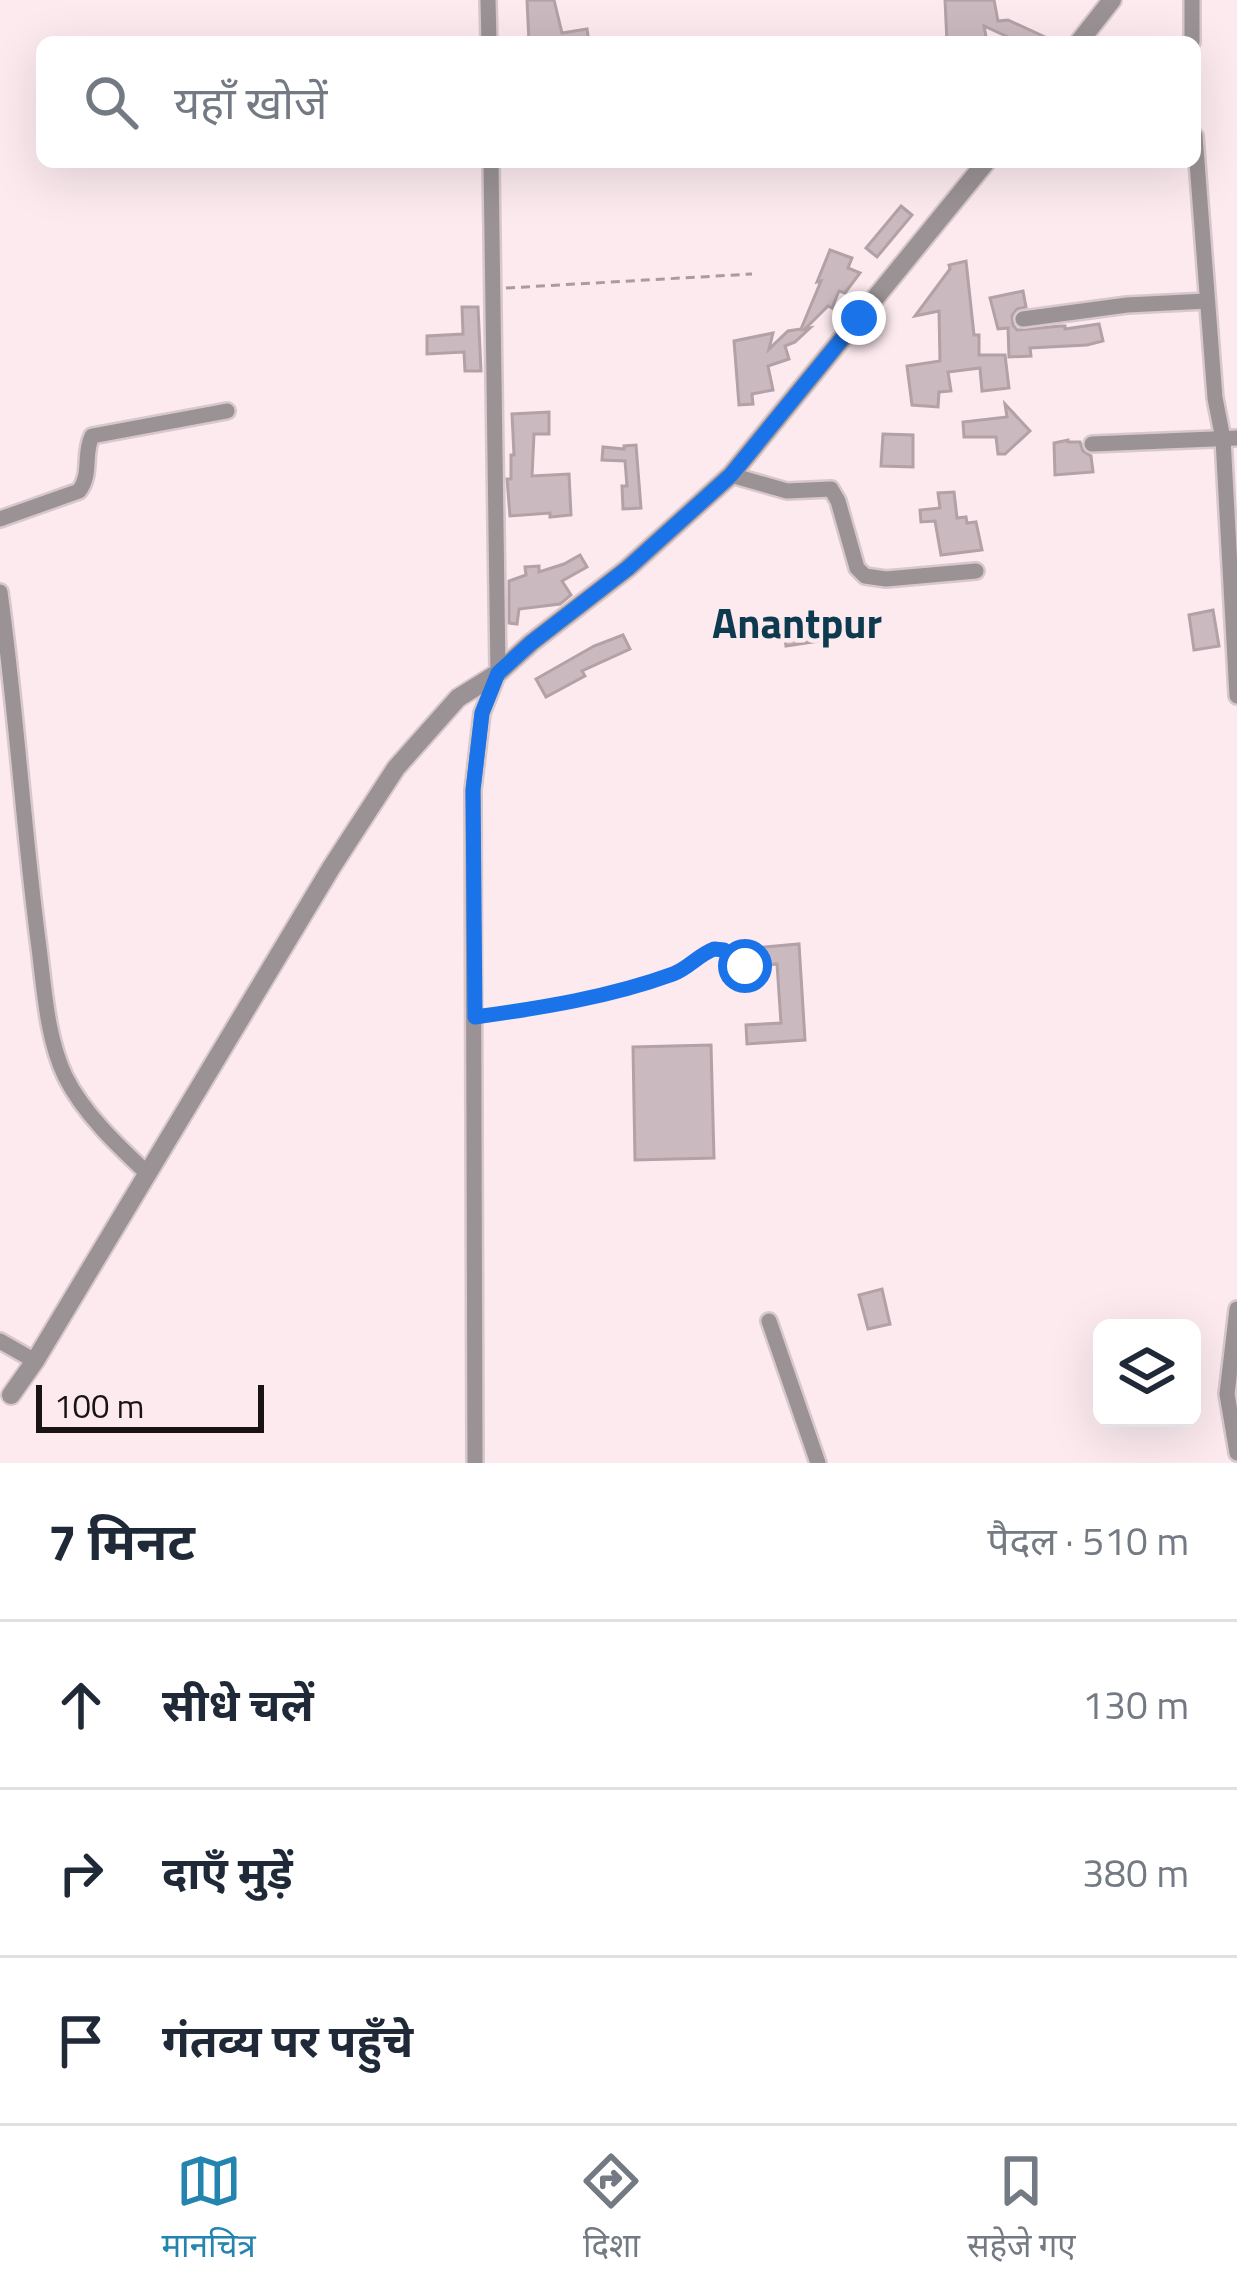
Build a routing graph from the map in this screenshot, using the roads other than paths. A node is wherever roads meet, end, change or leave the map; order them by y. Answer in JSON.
{"nodes":[{"id":1,"x":488,"y":0,"type":"edge"},
{"id":2,"x":1112,"y":0,"type":"edge"},
{"id":3,"x":1192,"y":0,"type":"edge"},
{"id":4,"x":489,"y":36,"type":"edge"},
{"id":5,"x":1084,"y":36,"type":"edge"},
{"id":6,"x":1192,"y":36,"type":"edge"},
{"id":7,"x":491,"y":168,"type":"edge"},
{"id":8,"x":981,"y":168,"type":"edge"},
{"id":9,"x":1197,"y":168,"type":"edge"},
{"id":10,"x":1207,"y":301,"type":"junction"},
{"id":11,"x":1023,"y":319,"type":"dead end"},
{"id":12,"x":227,"y":410,"type":"dead end"},
{"id":13,"x":1230,"y":439,"type":"edge"},
{"id":14,"x":1092,"y":445,"type":"dead end"},
{"id":15,"x":731,"y":475,"type":"junction"},
{"id":16,"x":0,"y":519,"type":"edge"},
{"id":17,"x":976,"y":571,"type":"dead end"},
{"id":18,"x":0,"y":592,"type":"edge"},
{"id":19,"x":498,"y":673,"type":"junction"},
{"id":20,"x":6,"y":689,"type":"edge"},
{"id":21,"x":1236,"y":689,"type":"edge"},
{"id":22,"x":752,"y":972,"type":"dead end"},
{"id":23,"x":475,"y":1017,"type":"junction"},
{"id":24,"x":148,"y":1174,"type":"junction"},
{"id":25,"x":1237,"y":1309,"type":"edge"},
{"id":26,"x":769,"y":1321,"type":"dead end"},
{"id":27,"x":0,"y":1341,"type":"edge"},
{"id":28,"x":35,"y":1360,"type":"junction"},
{"id":29,"x":1233,"y":1363,"type":"edge"},
{"id":30,"x":11,"y":1395,"type":"dead end"},
{"id":31,"x":1237,"y":1453,"type":"edge"},
{"id":32,"x":475,"y":1463,"type":"edge"},
{"id":33,"x":818,"y":1463,"type":"edge"}],
"edges":[{"from":1,"to":4,"type":"street"},
{"from":2,"to":5,"type":"street"},
{"from":3,"to":6,"type":"street"},
{"from":7,"to":19,"type":"street"},
{"from":8,"to":15,"type":"street"},
{"from":9,"to":10,"type":"street"},
{"from":10,"to":11,"type":"street"},
{"from":10,"to":13,"type":"street"},
{"from":12,"to":16,"type":"street"},
{"from":13,"to":14,"type":"street"},
{"from":13,"to":21,"type":"street"},
{"from":15,"to":17,"type":"street"},
{"from":15,"to":19,"type":"street"},
{"from":18,"to":20,"type":"street"},
{"from":19,"to":23,"type":"street"},
{"from":19,"to":24,"type":"street"},
{"from":20,"to":24,"type":"street"},
{"from":22,"to":23,"type":"lane"},
{"from":23,"to":32,"type":"street"},
{"from":24,"to":28,"type":"street"},
{"from":25,"to":29,"type":"street"},
{"from":26,"to":33,"type":"street"},
{"from":27,"to":28,"type":"street"},
{"from":28,"to":30,"type":"street"},
{"from":29,"to":31,"type":"street"}]}
